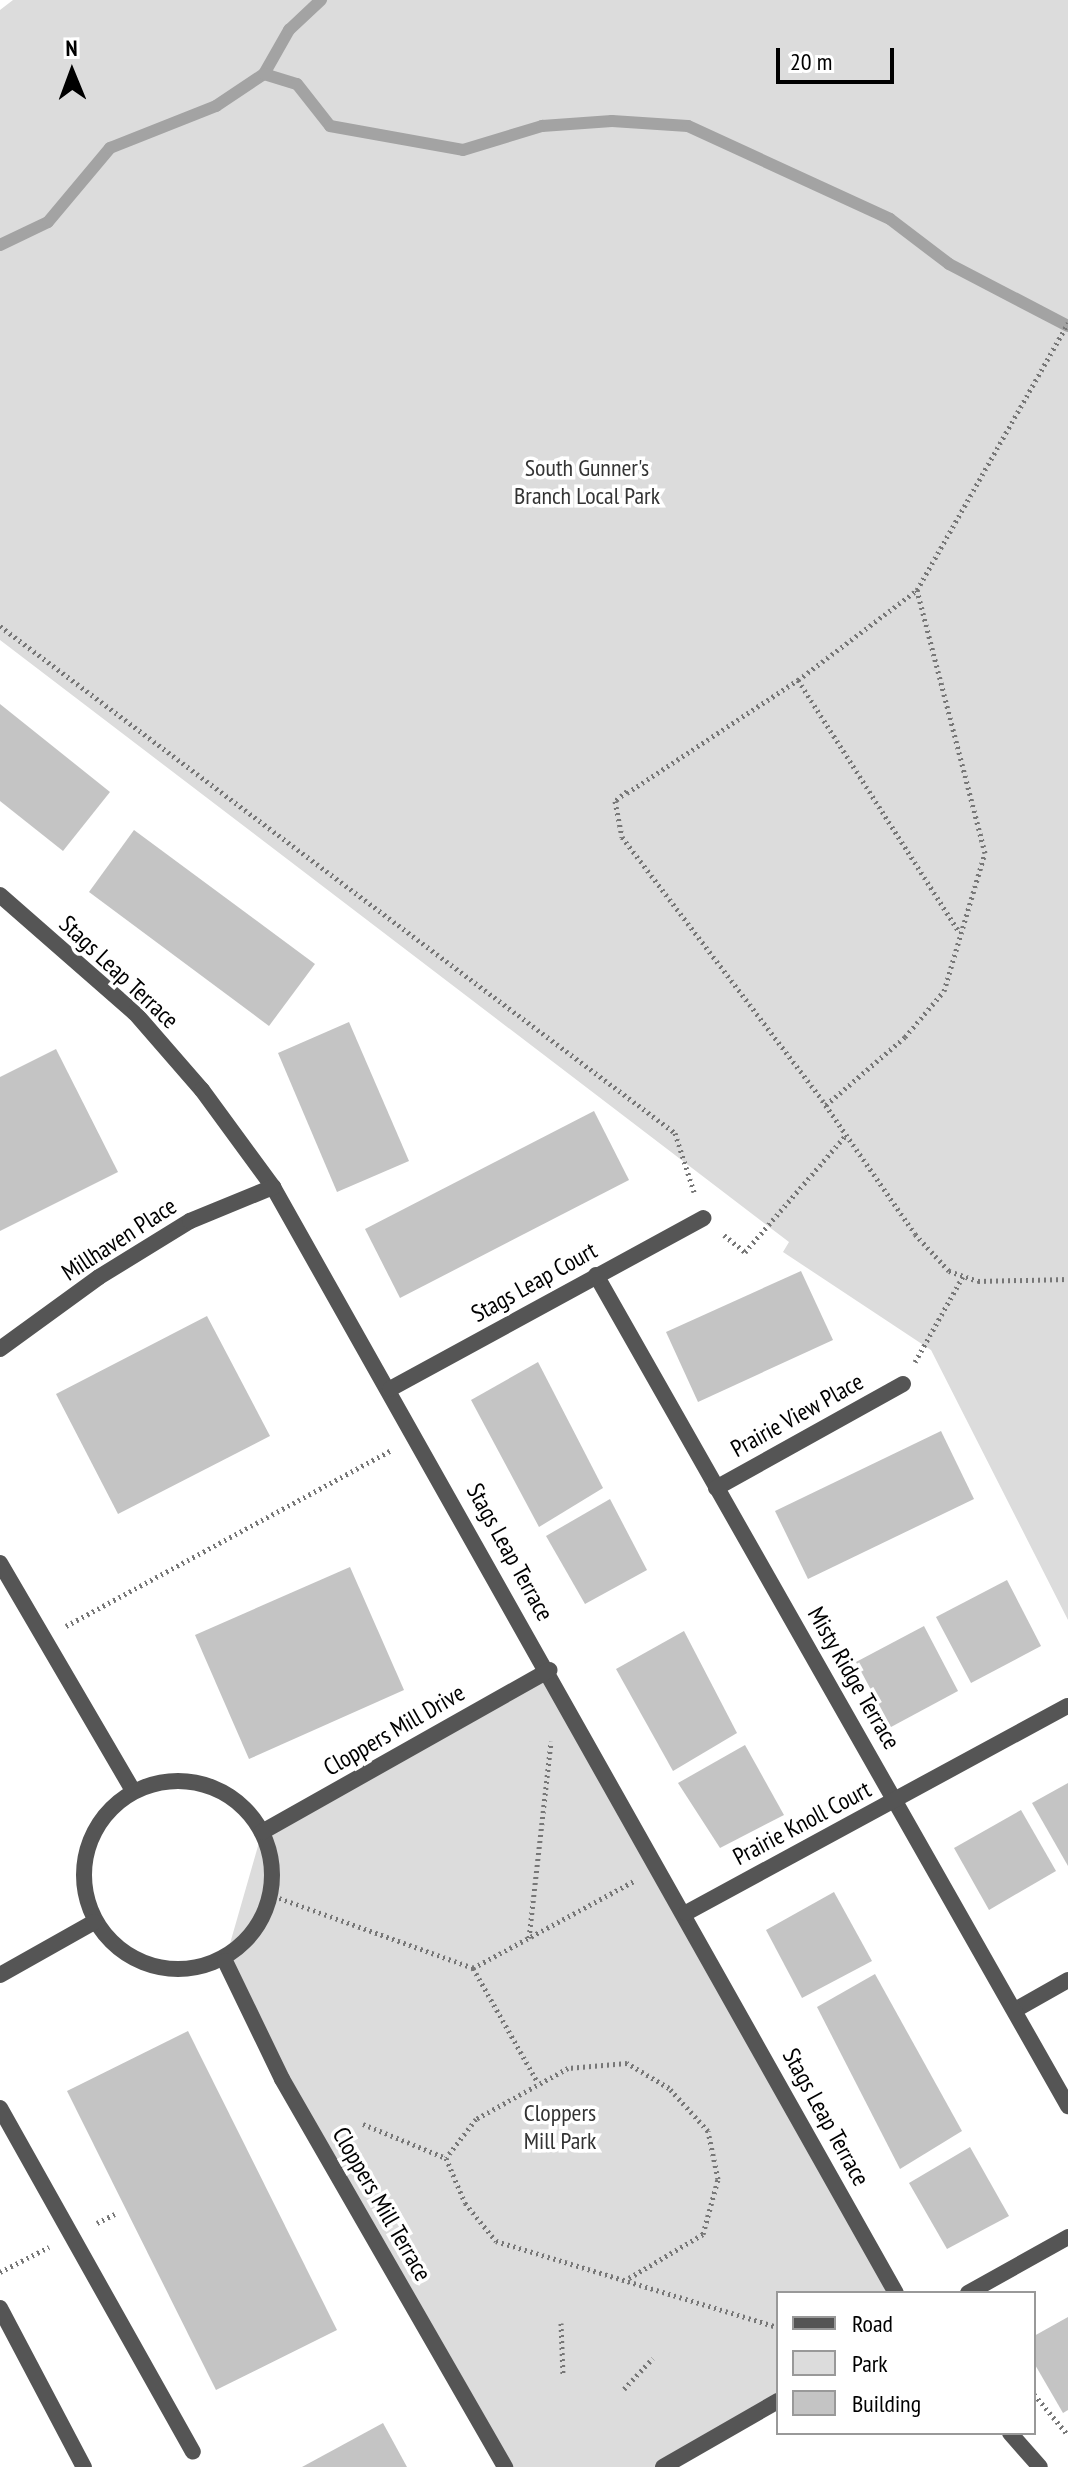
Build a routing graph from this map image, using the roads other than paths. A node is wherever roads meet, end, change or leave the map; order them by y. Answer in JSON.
{"nodes":[{"id":1,"x":0,"y":895,"type":"edge"},
{"id":2,"x":273,"y":1187,"type":"junction"},
{"id":3,"x":703,"y":1218,"type":"road end"},
{"id":4,"x":596,"y":1275,"type":"junction"},
{"id":5,"x":0,"y":1349,"type":"edge"},
{"id":6,"x":903,"y":1384,"type":"road end"},
{"id":7,"x":390,"y":1389,"type":"junction"},
{"id":8,"x":716,"y":1488,"type":"junction"},
{"id":9,"x":0,"y":1563,"type":"edge"},
{"id":10,"x":549,"y":1670,"type":"junction"},
{"id":11,"x":1068,"y":1706,"type":"edge"},
{"id":12,"x":133,"y":1791,"type":"junction"},
{"id":13,"x":897,"y":1799,"type":"junction"},
{"id":14,"x":262,"y":1832,"type":"junction"},
{"id":15,"x":686,"y":1913,"type":"junction"},
{"id":16,"x":94,"y":1922,"type":"junction"},
{"id":17,"x":225,"y":1961,"type":"junction"},
{"id":18,"x":0,"y":1975,"type":"edge"},
{"id":19,"x":1068,"y":1980,"type":"edge"},
{"id":20,"x":1015,"y":2010,"type":"junction"},
{"id":21,"x":1068,"y":2106,"type":"edge"},
{"id":22,"x":0,"y":2108,"type":"edge"},
{"id":23,"x":1068,"y":2237,"type":"edge"},
{"id":24,"x":895,"y":2291,"type":"edge"},
{"id":25,"x":972,"y":2291,"type":"edge"},
{"id":26,"x":0,"y":2308,"type":"edge"},
{"id":27,"x":776,"y":2402,"type":"edge"},
{"id":28,"x":1012,"y":2435,"type":"edge"},
{"id":29,"x":193,"y":2452,"type":"dead end"},
{"id":30,"x":84,"y":2467,"type":"edge"},
{"id":31,"x":505,"y":2467,"type":"edge"},
{"id":32,"x":663,"y":2467,"type":"edge"},
{"id":33,"x":1040,"y":2467,"type":"edge"}],
"edges":[{"from":1,"to":2,"type":"street","name":"Stags Leap Terrace"},
{"from":2,"to":5,"type":"street","name":"Millhaven Place"},
{"from":2,"to":7,"type":"street","name":"Stags Leap Terrace"},
{"from":3,"to":4,"type":"street","name":"Stags Leap Court"},
{"from":4,"to":7,"type":"street","name":"Stags Leap Court"},
{"from":4,"to":8,"type":"street","name":"Misty Ridge Terrace"},
{"from":6,"to":8,"type":"street","name":"Prairie View Place"},
{"from":7,"to":10,"type":"street","name":"Stags Leap Terrace"},
{"from":8,"to":13,"type":"street","name":"Misty Ridge Terrace"},
{"from":9,"to":12,"type":"street"},
{"from":10,"to":14,"type":"street","name":"Cloppers Mill Drive"},
{"from":10,"to":15,"type":"street","name":"Stags Leap Terrace"},
{"from":11,"to":13,"type":"street","name":"Prairie Knoll Court"},
{"from":12,"to":14,"type":"street"},
{"from":12,"to":16,"type":"street"},
{"from":13,"to":15,"type":"street","name":"Prairie Knoll Court"},
{"from":13,"to":20,"type":"street","name":"Misty Ridge Terrace"},
{"from":14,"to":17,"type":"street"},
{"from":15,"to":24,"type":"street","name":"Stags Leap Terrace"},
{"from":16,"to":17,"type":"street"},
{"from":16,"to":18,"type":"street"},
{"from":17,"to":31,"type":"street","name":"Cloppers Mill Terrace"},
{"from":19,"to":20,"type":"street"},
{"from":20,"to":21,"type":"street","name":"Misty Ridge Terrace"},
{"from":22,"to":29,"type":"street"},
{"from":23,"to":25,"type":"street"},
{"from":26,"to":30,"type":"street"},
{"from":27,"to":32,"type":"street"},
{"from":28,"to":33,"type":"street"}]}
